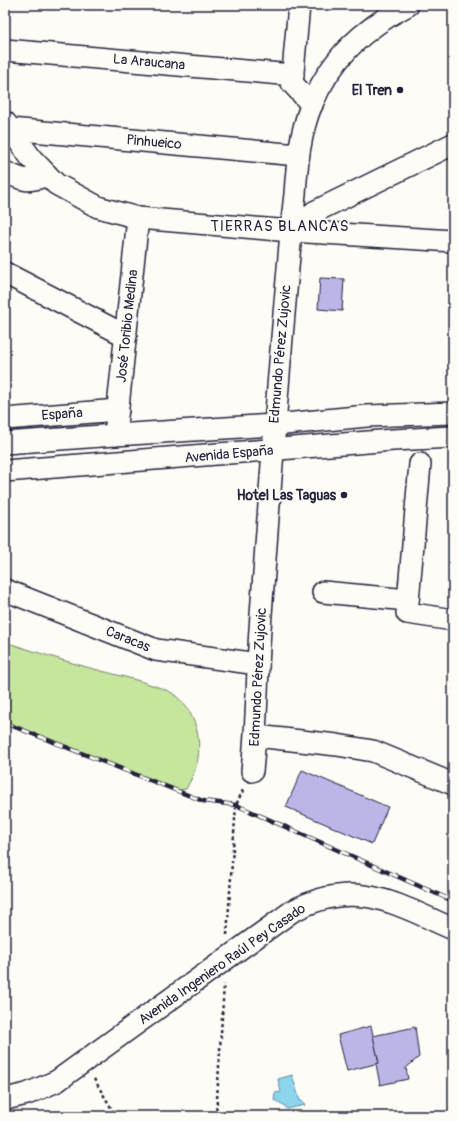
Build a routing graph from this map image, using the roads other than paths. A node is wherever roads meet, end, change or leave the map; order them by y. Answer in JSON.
{"nodes":[{"id":1,"x":299,"y":5,"type":"edge"},
{"id":2,"x":408,"y":5,"type":"edge"},
{"id":3,"x":5,"y":50,"type":"edge"},
{"id":4,"x":293,"y":75,"type":"junction"},
{"id":5,"x":312,"y":105,"type":"junction"},
{"id":6,"x":7,"y":125,"type":"edge"},
{"id":7,"x":453,"y":144,"type":"edge"},
{"id":8,"x":298,"y":155,"type":"junction"},
{"id":9,"x":5,"y":172,"type":"edge"},
{"id":10,"x":47,"y":174,"type":"junction"},
{"id":11,"x":138,"y":218,"type":"junction"},
{"id":12,"x":291,"y":231,"type":"junction"},
{"id":13,"x":453,"y":241,"type":"edge"},
{"id":14,"x":5,"y":273,"type":"edge"},
{"id":15,"x":126,"y":336,"type":"junction"},
{"id":16,"x":118,"y":410,"type":"junction"},
{"id":17,"x":453,"y":413,"type":"edge"},
{"id":18,"x":5,"y":419,"type":"edge"},
{"id":19,"x":274,"y":425,"type":"junction"},
{"id":20,"x":115,"y":435,"type":"junction"},
{"id":21,"x":453,"y":437,"type":"edge"},
{"id":22,"x":5,"y":443,"type":"edge"},
{"id":23,"x":272,"y":450,"type":"junction"},
{"id":24,"x":420,"y":464,"type":"dead end"},
{"id":25,"x":5,"y":471,"type":"edge"},
{"id":26,"x":5,"y":590,"type":"edge"},
{"id":27,"x":323,"y":592,"type":"dead end"},
{"id":28,"x":408,"y":600,"type":"junction"},
{"id":29,"x":453,"y":620,"type":"edge"},
{"id":30,"x":258,"y":664,"type":"junction"},
{"id":31,"x":256,"y":736,"type":"junction"},
{"id":32,"x":252,"y":771,"type":"dead end"},
{"id":33,"x":453,"y":784,"type":"edge"},
{"id":34,"x":453,"y":929,"type":"edge"},
{"id":35,"x":5,"y":1099,"type":"edge"}],
"edges":[{"from":1,"to":4,"type":"street"},
{"from":2,"to":5,"type":"street","name":"Edmundo Pérez Zujovic"},
{"from":3,"to":4,"type":"street","name":"La Araucana"},
{"from":4,"to":5,"type":"street"},
{"from":5,"to":8,"type":"street","name":"Edmundo Pérez Zujovic"},
{"from":6,"to":8,"type":"street","name":"Pinhueico"},
{"from":6,"to":10,"type":"street"},
{"from":7,"to":12,"type":"street"},
{"from":8,"to":12,"type":"street","name":"Edmundo Pérez Zujovic"},
{"from":9,"to":10,"type":"street"},
{"from":10,"to":11,"type":"street"},
{"from":11,"to":12,"type":"street"},
{"from":11,"to":15,"type":"street","name":"José Toribio Medina"},
{"from":12,"to":13,"type":"street"},
{"from":12,"to":19,"type":"street","name":"Edmundo Pérez Zujovic"},
{"from":14,"to":15,"type":"street"},
{"from":15,"to":16,"type":"street","name":"José Toribio Medina"},
{"from":16,"to":18,"type":"street","name":"España"},
{"from":16,"to":20,"type":"street","name":"José Toribio Medina"},
{"from":17,"to":19,"type":"street","name":"Avenida España"},
{"from":19,"to":20,"type":"street","name":"Avenida España"},
{"from":19,"to":23,"type":"street","name":"Edmundo Pérez Zujovic"},
{"from":20,"to":22,"type":"street","name":"Avenida España"},
{"from":21,"to":23,"type":"street","name":"Avenida España"},
{"from":23,"to":25,"type":"street","name":"Avenida España"},
{"from":23,"to":30,"type":"street","name":"Edmundo Pérez Zujovic"},
{"from":24,"to":28,"type":"street"},
{"from":26,"to":30,"type":"street","name":"Caracas"},
{"from":27,"to":28,"type":"street"},
{"from":28,"to":29,"type":"street"},
{"from":30,"to":31,"type":"street","name":"Edmundo Pérez Zujovic"},
{"from":31,"to":32,"type":"street","name":"Edmundo Pérez Zujovic"},
{"from":31,"to":33,"type":"street"},
{"from":34,"to":35,"type":"street","name":"Avenida Ingeniero Raúl Pey Casado"}]}
